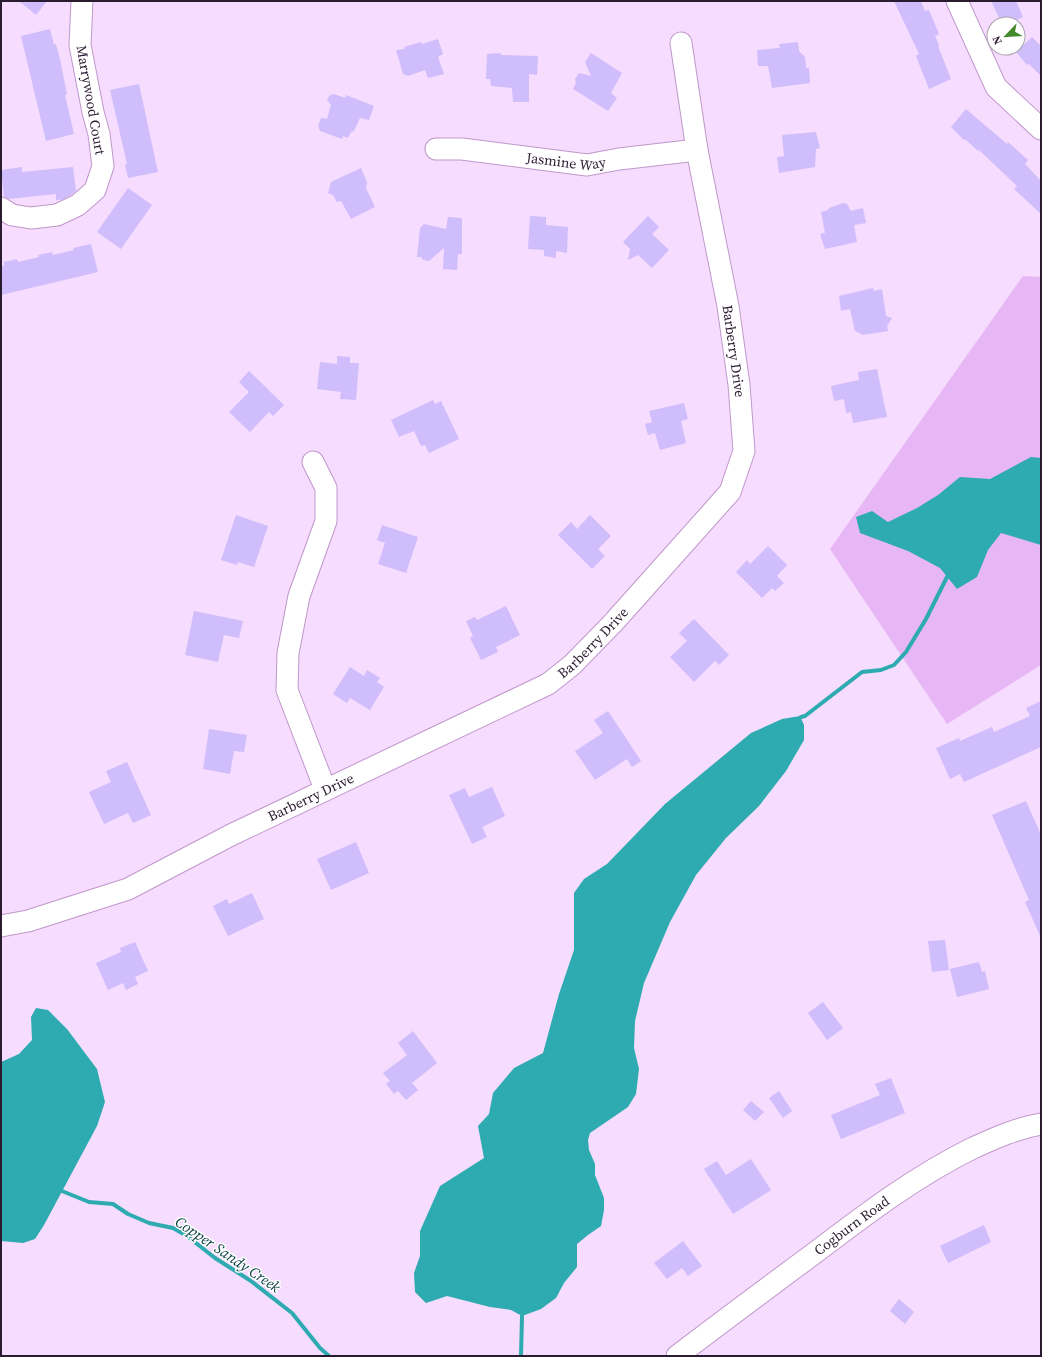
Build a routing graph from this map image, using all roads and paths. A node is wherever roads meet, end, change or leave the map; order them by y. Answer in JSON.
{"nodes":[{"id":1,"x":82,"y":1,"type":"edge"},
{"id":2,"x":957,"y":1,"type":"edge"},
{"id":3,"x":681,"y":43,"type":"dead end"},
{"id":4,"x":1041,"y":129,"type":"edge"},
{"id":5,"x":436,"y":149,"type":"dead end"},
{"id":6,"x":697,"y":150,"type":"junction"},
{"id":7,"x":1,"y":208,"type":"edge"},
{"id":8,"x":313,"y":462,"type":"dead end"},
{"id":9,"x":325,"y":789,"type":"junction"},
{"id":10,"x":1,"y":926,"type":"edge"},
{"id":11,"x":1041,"y":1124,"type":"edge"},
{"id":12,"x":677,"y":1356,"type":"edge"}],
"edges":[{"from":1,"to":7,"type":"street","name":"Marrywood Court"},
{"from":2,"to":4,"type":"street"},
{"from":3,"to":6,"type":"street","name":"Barberry Drive"},
{"from":5,"to":6,"type":"street","name":"Jasmine Way"},
{"from":6,"to":9,"type":"street","name":"Barberry Drive"},
{"from":8,"to":9,"type":"street"},
{"from":9,"to":10,"type":"street","name":"Barberry Drive"},
{"from":11,"to":12,"type":"street","name":"Cogburn Road"}]}
